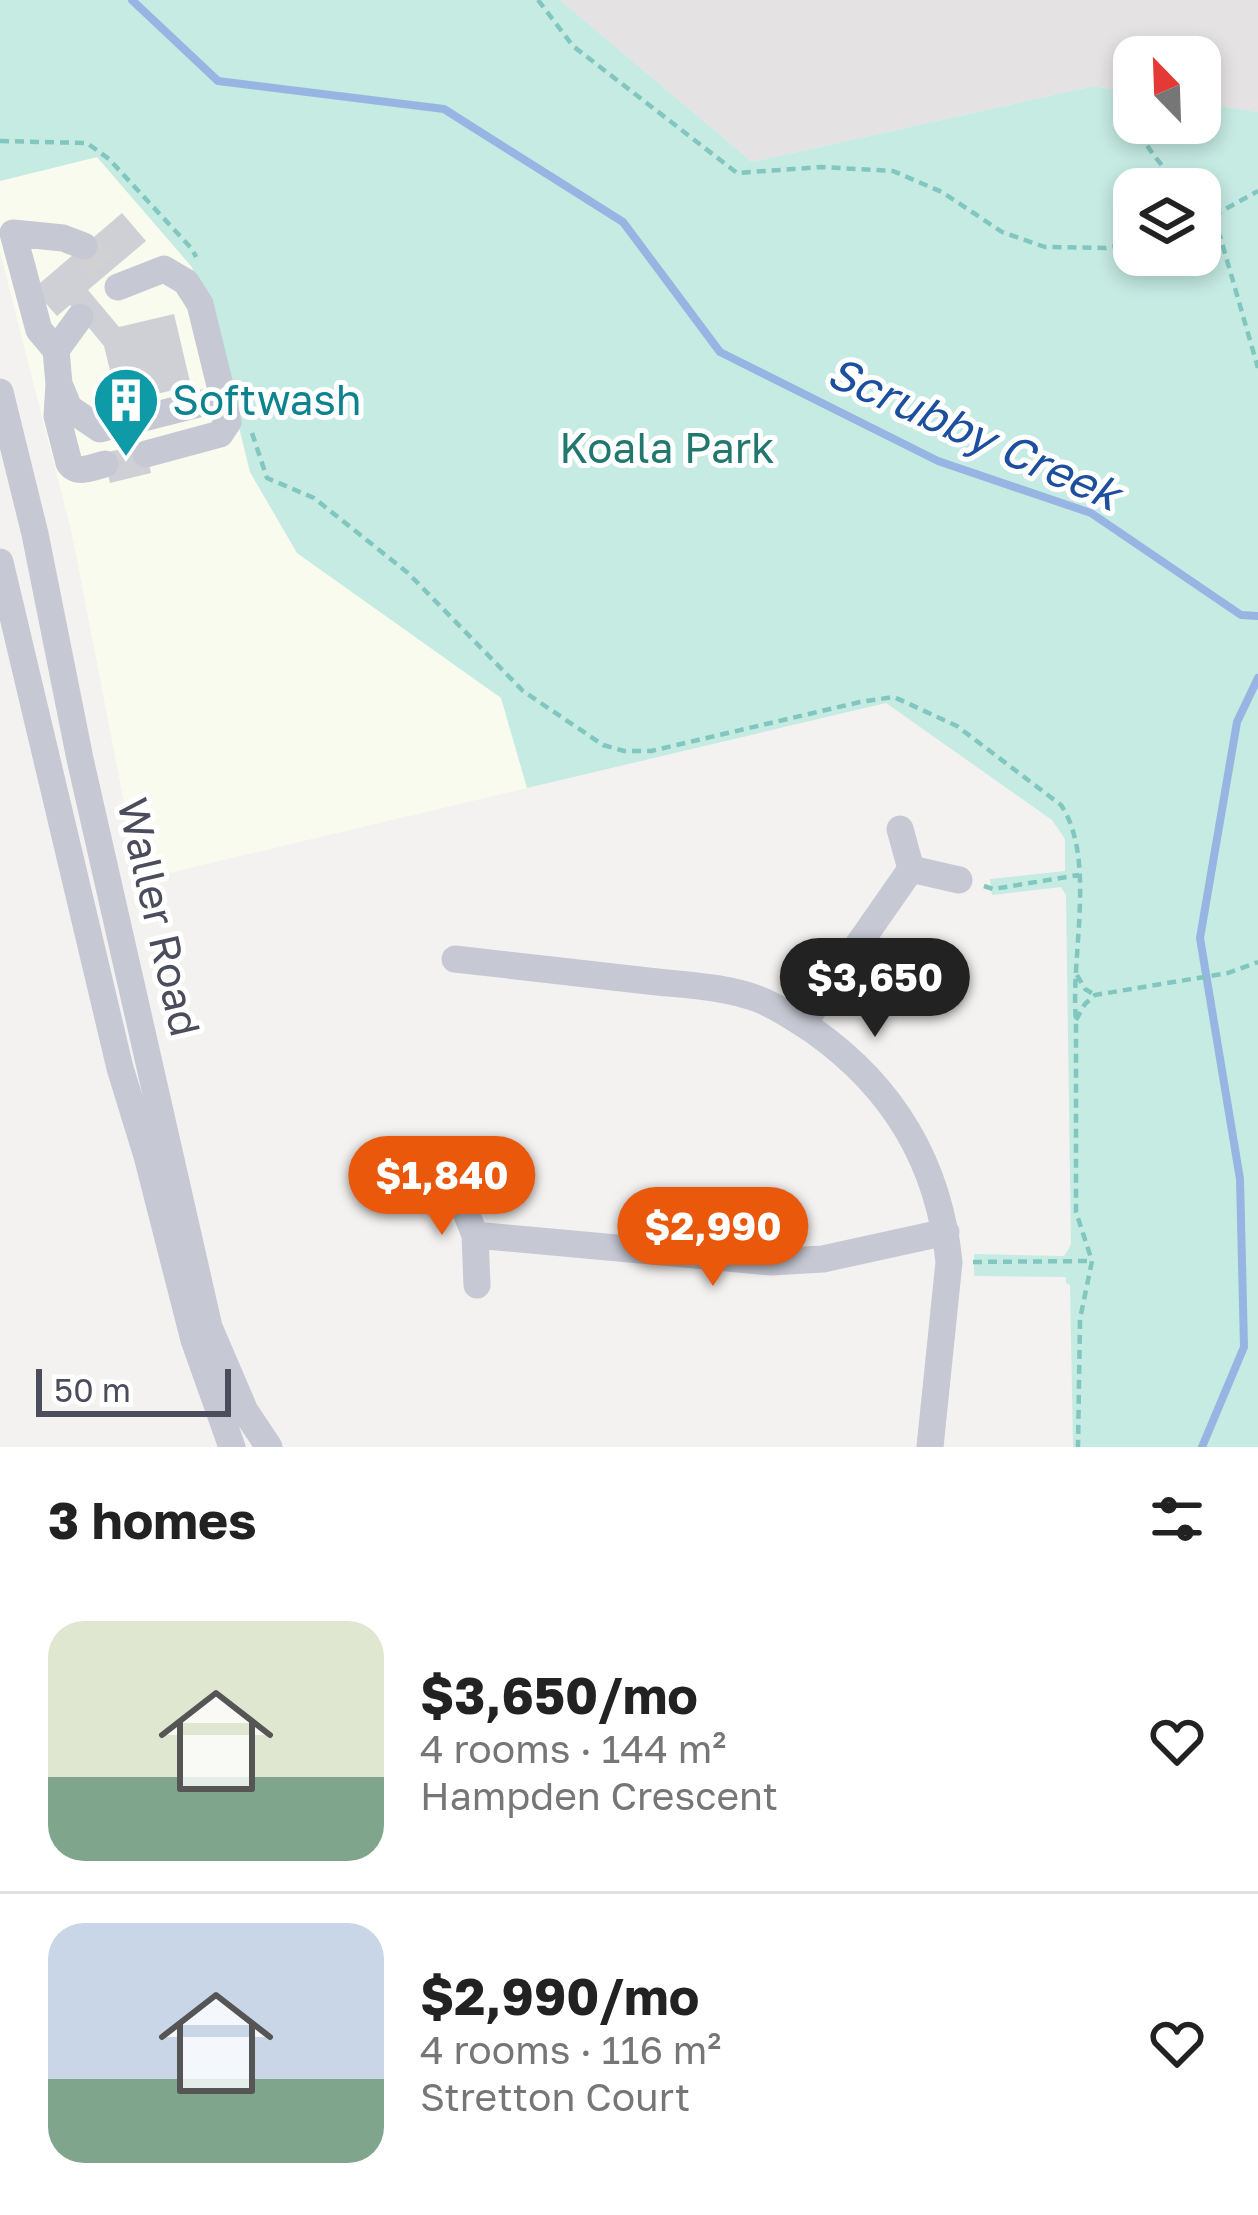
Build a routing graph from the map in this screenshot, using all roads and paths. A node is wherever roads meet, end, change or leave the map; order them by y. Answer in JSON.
{"nodes":[{"id":1,"x":538,"y":0,"type":"edge"},
{"id":2,"x":0,"y":142,"type":"edge"},
{"id":3,"x":1145,"y":144,"type":"edge"},
{"id":4,"x":1164,"y":168,"type":"edge"},
{"id":5,"x":1258,"y":191,"type":"edge"},
{"id":6,"x":1221,"y":212,"type":"edge"},
{"id":7,"x":1221,"y":239,"type":"edge"},
{"id":8,"x":83,"y":246,"type":"tunnel mouth"},
{"id":9,"x":1113,"y":247,"type":"edge"},
{"id":10,"x":200,"y":265,"type":"dead end"},
{"id":11,"x":56,"y":350,"type":"junction"},
{"id":12,"x":1258,"y":368,"type":"edge"},
{"id":13,"x":59,"y":384,"type":"junction"},
{"id":14,"x":223,"y":398,"type":"junction"},
{"id":15,"x":1,"y":404,"type":"edge"},
{"id":16,"x":251,"y":430,"type":"dead end"},
{"id":17,"x":146,"y":454,"type":"dead end"},
{"id":18,"x":105,"y":464,"type":"dead end"},
{"id":19,"x":0,"y":562,"type":"edge"},
{"id":20,"x":80,"y":759,"type":"junction"},
{"id":21,"x":48,"y":766,"type":"junction"},
{"id":22,"x":900,"y":829,"type":"dead end"},
{"id":23,"x":911,"y":869,"type":"junction"},
{"id":24,"x":1079,"y":875,"type":"junction"},
{"id":25,"x":959,"y":880,"type":"joint"},
{"id":26,"x":455,"y":959,"type":"dead end"},
{"id":27,"x":1258,"y":962,"type":"edge"},
{"id":28,"x":1077,"y":975,"type":"junction"},
{"id":29,"x":1095,"y":995,"type":"junction"},
{"id":30,"x":1076,"y":1020,"type":"junction"},
{"id":31,"x":803,"y":1024,"type":"junction"},
{"id":32,"x":453,"y":1180,"type":"dead end"},
{"id":33,"x":946,"y":1232,"type":"junction"},
{"id":34,"x":475,"y":1235,"type":"junction"},
{"id":35,"x":1092,"y":1261,"type":"junction"},
{"id":36,"x":949,"y":1262,"type":"junction"},
{"id":37,"x":477,"y":1285,"type":"dead end"},
{"id":38,"x":232,"y":1447,"type":"edge"},
{"id":39,"x":269,"y":1447,"type":"edge"},
{"id":40,"x":930,"y":1447,"type":"edge"},
{"id":41,"x":1078,"y":1447,"type":"edge"}],
"edges":[{"from":1,"to":9,"type":"path"},
{"from":2,"to":10,"type":"path"},
{"from":3,"to":4,"type":"path"},
{"from":5,"to":6,"type":"path"},
{"from":7,"to":12,"type":"path"},
{"from":8,"to":11,"type":"street"},
{"from":11,"to":13,"type":"street"},
{"from":11,"to":14,"type":"street"},
{"from":13,"to":14,"type":"street"},
{"from":13,"to":18,"type":"street"},
{"from":14,"to":17,"type":"street"},
{"from":15,"to":20,"type":"street","name":"Waller Road"},
{"from":16,"to":24,"type":"path"},
{"from":19,"to":21,"type":"street","name":"Waller Road"},
{"from":20,"to":21,"type":"street"},
{"from":20,"to":39,"type":"street","name":"Waller Road"},
{"from":21,"to":38,"type":"street","name":"Waller Road"},
{"from":22,"to":23,"type":"street"},
{"from":23,"to":25,"type":"street"},
{"from":23,"to":31,"type":"street"},
{"from":24,"to":25,"type":"path"},
{"from":24,"to":28,"type":"path"},
{"from":26,"to":31,"type":"street"},
{"from":27,"to":29,"type":"path"},
{"from":28,"to":29,"type":"path"},
{"from":28,"to":30,"type":"path"},
{"from":29,"to":30,"type":"path"},
{"from":30,"to":35,"type":"path"},
{"from":31,"to":33,"type":"street"},
{"from":32,"to":34,"type":"street"},
{"from":33,"to":34,"type":"street"},
{"from":33,"to":36,"type":"street"},
{"from":34,"to":37,"type":"street"},
{"from":35,"to":36,"type":"path"},
{"from":35,"to":41,"type":"path"},
{"from":36,"to":40,"type":"street"}]}
